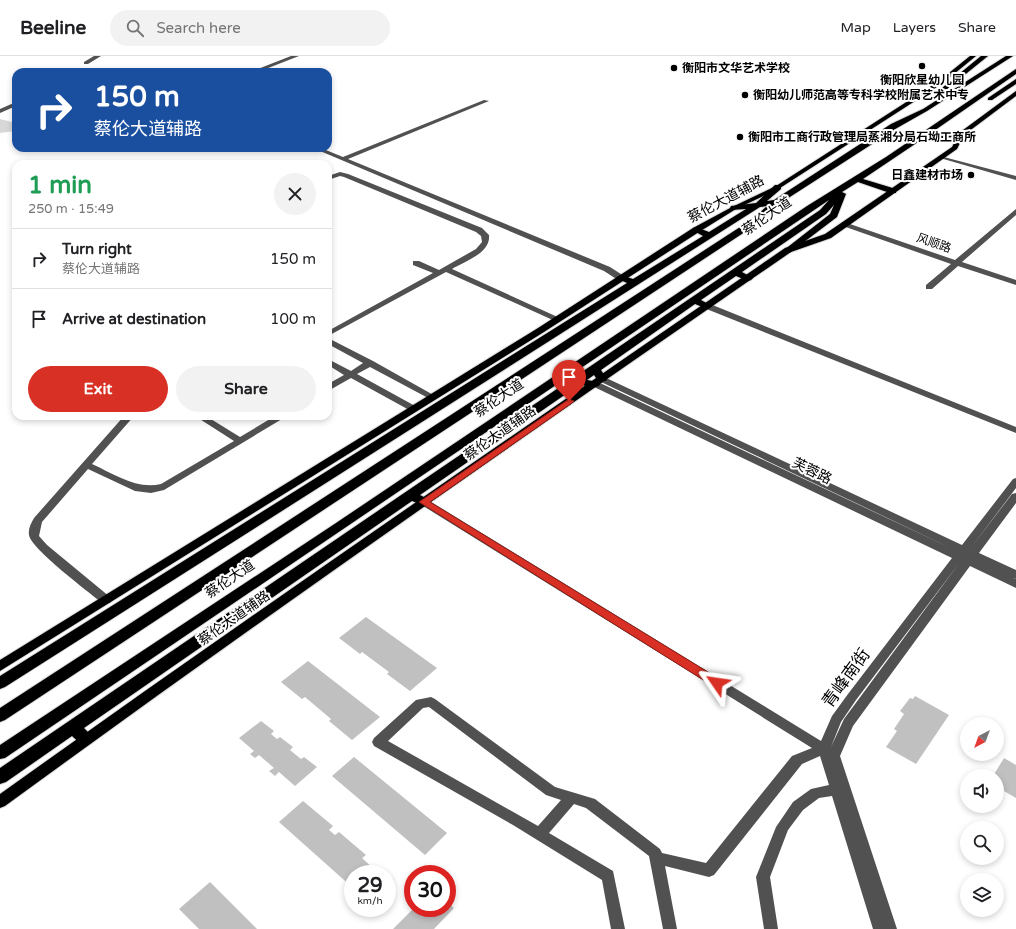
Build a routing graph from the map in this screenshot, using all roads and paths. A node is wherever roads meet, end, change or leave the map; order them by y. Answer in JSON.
{"nodes":[{"id":1,"x":98,"y":56,"type":"edge"},
{"id":2,"x":296,"y":56,"type":"edge"},
{"id":3,"x":973,"y":56,"type":"edge"},
{"id":4,"x":985,"y":56,"type":"edge"},
{"id":5,"x":1010,"y":56,"type":"edge"},
{"id":6,"x":86,"y":62,"type":"dead end"},
{"id":7,"x":264,"y":68,"type":"edge"},
{"id":8,"x":1016,"y":71,"type":"edge"},
{"id":9,"x":1016,"y":81,"type":"edge"},
{"id":10,"x":1016,"y":93,"type":"edge"},
{"id":11,"x":486,"y":101,"type":"dead end"},
{"id":12,"x":12,"y":106,"type":"edge"},
{"id":13,"x":0,"y":111,"type":"edge"},
{"id":14,"x":894,"y":126,"type":"junction"},
{"id":15,"x":961,"y":134,"type":"junction"},
{"id":16,"x":921,"y":138,"type":"junction"},
{"id":17,"x":325,"y":152,"type":"edge"},
{"id":18,"x":942,"y":157,"type":"junction"},
{"id":19,"x":343,"y":160,"type":"junction"},
{"id":20,"x":332,"y":177,"type":"edge"},
{"id":21,"x":1016,"y":178,"type":"edge"},
{"id":22,"x":856,"y":179,"type":"junction"},
{"id":23,"x":778,"y":187,"type":"junction"},
{"id":24,"x":844,"y":188,"type":"junction"},
{"id":25,"x":893,"y":191,"type":"junction"},
{"id":26,"x":776,"y":202,"type":"junction"},
{"id":27,"x":758,"y":204,"type":"junction"},
{"id":28,"x":734,"y":208,"type":"junction"},
{"id":29,"x":1016,"y":211,"type":"edge"},
{"id":30,"x":847,"y":223,"type":"junction"},
{"id":31,"x":696,"y":230,"type":"junction"},
{"id":32,"x":710,"y":235,"type":"junction"},
{"id":33,"x":788,"y":250,"type":"junction"},
{"id":34,"x":661,"y":253,"type":"junction"},
{"id":35,"x":674,"y":258,"type":"junction"},
{"id":36,"x":959,"y":261,"type":"junction"},
{"id":37,"x":416,"y":263,"type":"dead end"},
{"id":38,"x":442,"y":271,"type":"junction"},
{"id":39,"x":734,"y":272,"type":"junction"},
{"id":40,"x":1016,"y":277,"type":"edge"},
{"id":41,"x":621,"y":278,"type":"junction"},
{"id":42,"x":748,"y":278,"type":"junction"},
{"id":43,"x":634,"y":283,"type":"junction"},
{"id":44,"x":1016,"y":283,"type":"edge"},
{"id":45,"x":929,"y":287,"type":"dead end"},
{"id":46,"x":693,"y":300,"type":"junction"},
{"id":47,"x":707,"y":306,"type":"junction"},
{"id":48,"x":558,"y":319,"type":"junction"},
{"id":49,"x":332,"y":332,"type":"edge"},
{"id":50,"x":332,"y":343,"type":"edge"},
{"id":51,"x":370,"y":363,"type":"junction"},
{"id":52,"x":332,"y":364,"type":"edge"},
{"id":53,"x":594,"y":368,"type":"junction"},
{"id":54,"x":351,"y":374,"type":"junction"},
{"id":55,"x":575,"y":381,"type":"junction"},
{"id":56,"x":599,"y":381,"type":"junction"},
{"id":57,"x":332,"y":386,"type":"edge"},
{"id":58,"x":433,"y":397,"type":"junction"},
{"id":59,"x":414,"y":413,"type":"junction"},
{"id":60,"x":125,"y":420,"type":"edge"},
{"id":61,"x":206,"y":420,"type":"edge"},
{"id":62,"x":275,"y":420,"type":"edge"},
{"id":63,"x":1016,"y":430,"type":"edge"},
{"id":64,"x":240,"y":441,"type":"junction"},
{"id":65,"x":86,"y":465,"type":"junction"},
{"id":66,"x":1016,"y":481,"type":"edge"},
{"id":67,"x":411,"y":494,"type":"junction"},
{"id":68,"x":1016,"y":496,"type":"edge"},
{"id":69,"x":424,"y":502,"type":"junction"},
{"id":70,"x":966,"y":556,"type":"junction"},
{"id":71,"x":1016,"y":575,"type":"edge"},
{"id":72,"x":1016,"y":584,"type":"edge"},
{"id":73,"x":106,"y":600,"type":"junction"},
{"id":74,"x":0,"y":666,"type":"edge"},
{"id":75,"x":0,"y":683,"type":"edge"},
{"id":76,"x":0,"y":716,"type":"edge"},
{"id":77,"x":73,"y":727,"type":"junction"},
{"id":78,"x":86,"y":739,"type":"junction"},
{"id":79,"x":829,"y":752,"type":"junction"},
{"id":80,"x":0,"y":753,"type":"edge"},
{"id":81,"x":0,"y":777,"type":"edge"},
{"id":82,"x":836,"y":790,"type":"junction"},
{"id":83,"x":572,"y":797,"type":"junction"},
{"id":84,"x":0,"y":802,"type":"edge"},
{"id":85,"x":539,"y":834,"type":"junction"},
{"id":86,"x":656,"y":858,"type":"junction"},
{"id":87,"x":618,"y":929,"type":"edge"},
{"id":88,"x":670,"y":929,"type":"edge"},
{"id":89,"x":771,"y":929,"type":"edge"},
{"id":90,"x":880,"y":929,"type":"edge"},
{"id":91,"x":890,"y":929,"type":"edge"}],
"edges":[{"from":1,"to":6,"type":"street"},
{"from":2,"to":7,"type":"street"},
{"from":3,"to":23,"type":"main road","name":"蔡伦大道辅路"},
{"from":4,"to":14,"type":"highway"},
{"from":5,"to":14,"type":"highway","name":"蔡伦大道"},
{"from":8,"to":16,"type":"highway","name":"蔡伦大道"},
{"from":9,"to":16,"type":"highway"},
{"from":10,"to":15,"type":"main road","name":"蔡伦大道辅路"},
{"from":11,"to":19,"type":"street"},
{"from":12,"to":13,"type":"street"},
{"from":14,"to":26,"type":"highway","name":"蔡伦大道"},
{"from":15,"to":16,"type":"highway"},
{"from":15,"to":18,"type":"main road","name":"蔡伦大道辅路"},
{"from":16,"to":22,"type":"highway","name":"蔡伦大道"},
{"from":17,"to":19,"type":"street"},
{"from":18,"to":21,"type":"street"},
{"from":18,"to":25,"type":"main road","name":"蔡伦大道辅路"},
{"from":19,"to":41,"type":"street"},
{"from":20,"to":38,"type":"street"},
{"from":22,"to":24,"type":"highway","name":"蔡伦大道"},
{"from":22,"to":25,"type":"highway"},
{"from":23,"to":27,"type":"highway"},
{"from":23,"to":28,"type":"main road","name":"蔡伦大道辅路"},
{"from":24,"to":33,"type":"highway"},
{"from":24,"to":39,"type":"highway"},
{"from":24,"to":80,"type":"highway","name":"蔡伦大道"},
{"from":25,"to":30,"type":"main road","name":"蔡伦大道辅路"},
{"from":26,"to":27,"type":"highway"},
{"from":26,"to":76,"type":"highway","name":"蔡伦大道"},
{"from":27,"to":28,"type":"highway"},
{"from":27,"to":32,"type":"highway"},
{"from":28,"to":31,"type":"main road","name":"蔡伦大道辅路"},
{"from":29,"to":36,"type":"street"},
{"from":30,"to":33,"type":"main road","name":"蔡伦大道辅路"},
{"from":30,"to":36,"type":"street","name":"风顺路"},
{"from":31,"to":32,"type":"highway"},
{"from":31,"to":34,"type":"main road","name":"蔡伦大道辅路"},
{"from":32,"to":35,"type":"highway"},
{"from":33,"to":42,"type":"main road","name":"蔡伦大道辅路"},
{"from":34,"to":35,"type":"highway"},
{"from":34,"to":41,"type":"main road","name":"蔡伦大道辅路"},
{"from":35,"to":43,"type":"highway"},
{"from":36,"to":40,"type":"street","name":"风顺路"},
{"from":36,"to":44,"type":"street","name":"风顺路"},
{"from":36,"to":45,"type":"street"},
{"from":37,"to":38,"type":"street"},
{"from":38,"to":48,"type":"street"},
{"from":38,"to":49,"type":"street"},
{"from":39,"to":42,"type":"highway"},
{"from":39,"to":46,"type":"highway"},
{"from":41,"to":43,"type":"highway"},
{"from":41,"to":48,"type":"main road","name":"蔡伦大道辅路"},
{"from":42,"to":47,"type":"main road","name":"蔡伦大道辅路"},
{"from":43,"to":59,"type":"highway"},
{"from":46,"to":47,"type":"highway"},
{"from":46,"to":53,"type":"highway"},
{"from":47,"to":56,"type":"main road","name":"蔡伦大道辅路"},
{"from":47,"to":63,"type":"street"},
{"from":48,"to":58,"type":"main road","name":"蔡伦大道辅路"},
{"from":50,"to":51,"type":"street"},
{"from":51,"to":54,"type":"street"},
{"from":51,"to":58,"type":"street"},
{"from":52,"to":54,"type":"street"},
{"from":53,"to":55,"type":"highway"},
{"from":53,"to":56,"type":"highway"},
{"from":54,"to":57,"type":"street"},
{"from":54,"to":59,"type":"street"},
{"from":55,"to":56,"type":"highway"},
{"from":55,"to":67,"type":"highway"},
{"from":56,"to":69,"type":"main road","name":"蔡伦大道辅路"},
{"from":56,"to":70,"type":"street","name":"芙蓉路"},
{"from":58,"to":59,"type":"main road","name":"蔡伦大道辅路"},
{"from":59,"to":73,"type":"main road","name":"蔡伦大道辅路"},
{"from":59,"to":75,"type":"highway"},
{"from":60,"to":65,"type":"street"},
{"from":61,"to":64,"type":"street"},
{"from":62,"to":64,"type":"street"},
{"from":64,"to":65,"type":"street"},
{"from":65,"to":73,"type":"street"},
{"from":66,"to":70,"type":"street","name":"青峰南街"},
{"from":67,"to":69,"type":"highway"},
{"from":67,"to":77,"type":"highway"},
{"from":68,"to":70,"type":"street","name":"青峰南街"},
{"from":69,"to":78,"type":"main road","name":"蔡伦大道辅路"},
{"from":69,"to":79,"type":"street"},
{"from":70,"to":71,"type":"street","name":"芙蓉路"},
{"from":70,"to":72,"type":"street","name":"芙蓉路"},
{"from":70,"to":79,"type":"street","name":"青峰南街"},
{"from":73,"to":74,"type":"main road","name":"蔡伦大道辅路"},
{"from":77,"to":78,"type":"highway"},
{"from":77,"to":81,"type":"highway"},
{"from":78,"to":84,"type":"main road","name":"蔡伦大道辅路"},
{"from":79,"to":82,"type":"street"},
{"from":79,"to":86,"type":"street"},
{"from":79,"to":91,"type":"street"},
{"from":82,"to":89,"type":"street"},
{"from":82,"to":90,"type":"street"},
{"from":83,"to":85,"type":"street"},
{"from":83,"to":85,"type":"street"},
{"from":83,"to":86,"type":"street"},
{"from":85,"to":87,"type":"street"},
{"from":86,"to":88,"type":"street"}]}
